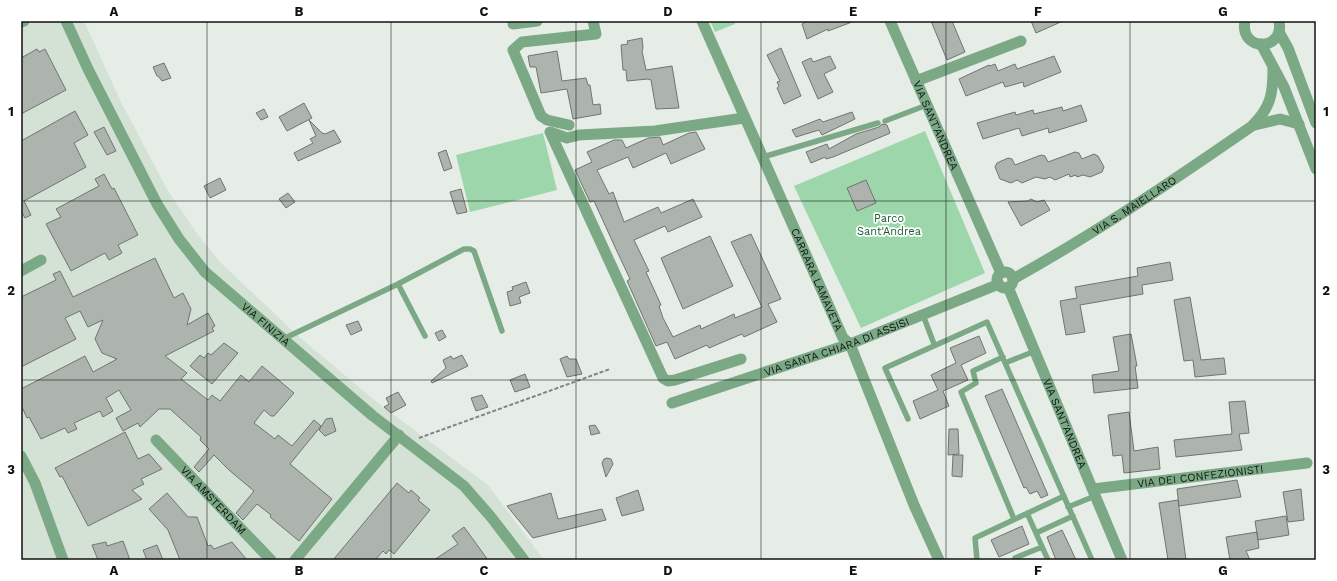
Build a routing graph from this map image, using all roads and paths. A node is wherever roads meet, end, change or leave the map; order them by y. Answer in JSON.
{"nodes":[{"id":1,"x":66,"y":21,"type":"edge"},
{"id":2,"x":70,"y":21,"type":"edge"},
{"id":3,"x":537,"y":21,"type":"edge"},
{"id":4,"x":593,"y":21,"type":"edge"},
{"id":5,"x":702,"y":21,"type":"edge"},
{"id":6,"x":890,"y":21,"type":"edge"},
{"id":7,"x":1243,"y":23,"type":"edge"},
{"id":8,"x":513,"y":24,"type":"dead end"},
{"id":9,"x":1279,"y":26,"type":"edge"},
{"id":10,"x":74,"y":36,"type":"junction"},
{"id":11,"x":1022,"y":41,"type":"dead end"},
{"id":12,"x":1260,"y":44,"type":"junction"},
{"id":13,"x":1273,"y":69,"type":"junction"},
{"id":14,"x":916,"y":81,"type":"junction"},
{"id":15,"x":927,"y":105,"type":"junction"},
{"id":16,"x":744,"y":118,"type":"junction"},
{"id":17,"x":885,"y":121,"type":"dead end"},
{"id":18,"x":878,"y":123,"type":"dead end"},
{"id":19,"x":1316,"y":123,"type":"edge"},
{"id":20,"x":570,"y":124,"type":"dead end"},
{"id":21,"x":1299,"y":124,"type":"junction"},
{"id":22,"x":1252,"y":126,"type":"junction"},
{"id":23,"x":763,"y":156,"type":"junction"},
{"id":24,"x":1316,"y":169,"type":"edge"},
{"id":25,"x":41,"y":260,"type":"dead end"},
{"id":26,"x":21,"y":271,"type":"edge"},
{"id":27,"x":1005,"y":281,"type":"junction"},
{"id":28,"x":398,"y":284,"type":"junction"},
{"id":29,"x":923,"y":315,"type":"junction"},
{"id":30,"x":502,"y":331,"type":"dead end"},
{"id":31,"x":425,"y":336,"type":"dead end"},
{"id":32,"x":283,"y":339,"type":"junction"},
{"id":33,"x":850,"y":344,"type":"junction"},
{"id":34,"x":934,"y":344,"type":"junction"},
{"id":35,"x":1035,"y":351,"type":"junction"},
{"id":36,"x":741,"y":359,"type":"dead end"},
{"id":37,"x":1004,"y":360,"type":"junction"},
{"id":38,"x":610,"y":369,"type":"dead end"},
{"id":39,"x":672,"y":403,"type":"dead end"},
{"id":40,"x":908,"y":419,"type":"dead end"},
{"id":41,"x":399,"y":435,"type":"junction"},
{"id":42,"x":156,"y":440,"type":"dead end"},
{"id":43,"x":408,"y":442,"type":"junction"},
{"id":44,"x":21,"y":456,"type":"edge"},
{"id":45,"x":1307,"y":463,"type":"dead end"},
{"id":46,"x":1094,"y":493,"type":"junction"},
{"id":47,"x":1064,"y":496,"type":"junction"},
{"id":48,"x":1068,"y":506,"type":"junction"},
{"id":49,"x":1027,"y":513,"type":"junction"},
{"id":50,"x":1073,"y":516,"type":"junction"},
{"id":51,"x":1014,"y":520,"type":"junction"},
{"id":52,"x":1036,"y":533,"type":"junction"},
{"id":53,"x":1042,"y":547,"type":"junction"},
{"id":54,"x":64,"y":560,"type":"edge"},
{"id":55,"x":271,"y":560,"type":"edge"},
{"id":56,"x":295,"y":560,"type":"edge"},
{"id":57,"x":524,"y":560,"type":"edge"},
{"id":58,"x":939,"y":560,"type":"edge"},
{"id":59,"x":977,"y":560,"type":"edge"},
{"id":60,"x":1016,"y":560,"type":"edge"},
{"id":61,"x":1048,"y":560,"type":"edge"},
{"id":62,"x":1092,"y":560,"type":"edge"},
{"id":63,"x":1122,"y":560,"type":"edge"}],
"edges":[{"from":1,"to":10,"type":"street","name":"VIA FINIZIA"},
{"from":2,"to":10,"type":"street","name":"VIA FINIZIA"},
{"from":3,"to":8,"type":"street"},
{"from":4,"to":20,"type":"street"},
{"from":5,"to":16,"type":"street","name":"CARRARA LAMAVETA"},
{"from":6,"to":14,"type":"street","name":"VIA SANT'ANDREA"},
{"from":7,"to":12,"type":"street"},
{"from":9,"to":12,"type":"street"},
{"from":9,"to":19,"type":"street"},
{"from":10,"to":32,"type":"street","name":"VIA FINIZIA"},
{"from":11,"to":14,"type":"street"},
{"from":12,"to":13,"type":"street"},
{"from":13,"to":21,"type":"street"},
{"from":13,"to":22,"type":"street","name":"VIA S. MAIELLARO"},
{"from":14,"to":15,"type":"street","name":"VIA SANT'ANDREA"},
{"from":15,"to":17,"type":"lane"},
{"from":15,"to":27,"type":"street","name":"VIA SANT'ANDREA"},
{"from":16,"to":23,"type":"street","name":"CARRARA LAMAVETA"},
{"from":16,"to":36,"type":"street"},
{"from":18,"to":23,"type":"lane"},
{"from":21,"to":22,"type":"street","name":"VIA S. MAIELLARO"},
{"from":21,"to":24,"type":"street"},
{"from":22,"to":27,"type":"street","name":"VIA S. MAIELLARO"},
{"from":23,"to":33,"type":"street","name":"CARRARA LAMAVETA"},
{"from":25,"to":26,"type":"street"},
{"from":27,"to":29,"type":"street","name":"VIA SANTA CHIARA DI ASSISI"},
{"from":27,"to":35,"type":"street","name":"VIA SANT'ANDREA"},
{"from":28,"to":30,"type":"lane"},
{"from":28,"to":31,"type":"lane"},
{"from":28,"to":32,"type":"lane"},
{"from":29,"to":33,"type":"street","name":"VIA SANTA CHIARA DI ASSISI"},
{"from":29,"to":34,"type":"lane"},
{"from":32,"to":41,"type":"street","name":"VIA FINIZIA"},
{"from":33,"to":39,"type":"street","name":"VIA SANTA CHIARA DI ASSISI"},
{"from":33,"to":58,"type":"street","name":"CARRARA LAMAVETA"},
{"from":34,"to":37,"type":"lane"},
{"from":34,"to":40,"type":"lane"},
{"from":35,"to":37,"type":"lane"},
{"from":35,"to":46,"type":"street","name":"VIA SANT'ANDREA"},
{"from":37,"to":47,"type":"lane"},
{"from":37,"to":51,"type":"lane"},
{"from":38,"to":43,"type":"path"},
{"from":41,"to":43,"type":"street","name":"VIA FINIZIA"},
{"from":41,"to":56,"type":"street"},
{"from":42,"to":55,"type":"street","name":"VIA AMSTERDAM"},
{"from":43,"to":57,"type":"street","name":"VIA FINIZIA"},
{"from":44,"to":54,"type":"street"},
{"from":45,"to":46,"type":"street","name":"VIA DEI CONFEZIONISTI"},
{"from":46,"to":48,"type":"lane"},
{"from":46,"to":63,"type":"street","name":"VIA SANT'ANDREA"},
{"from":47,"to":48,"type":"lane"},
{"from":47,"to":49,"type":"lane"},
{"from":48,"to":50,"type":"lane"},
{"from":49,"to":51,"type":"lane"},
{"from":49,"to":52,"type":"lane"},
{"from":50,"to":52,"type":"lane"},
{"from":50,"to":62,"type":"lane"},
{"from":51,"to":59,"type":"lane"},
{"from":52,"to":53,"type":"lane"},
{"from":53,"to":60,"type":"lane"},
{"from":53,"to":61,"type":"lane"}]}
